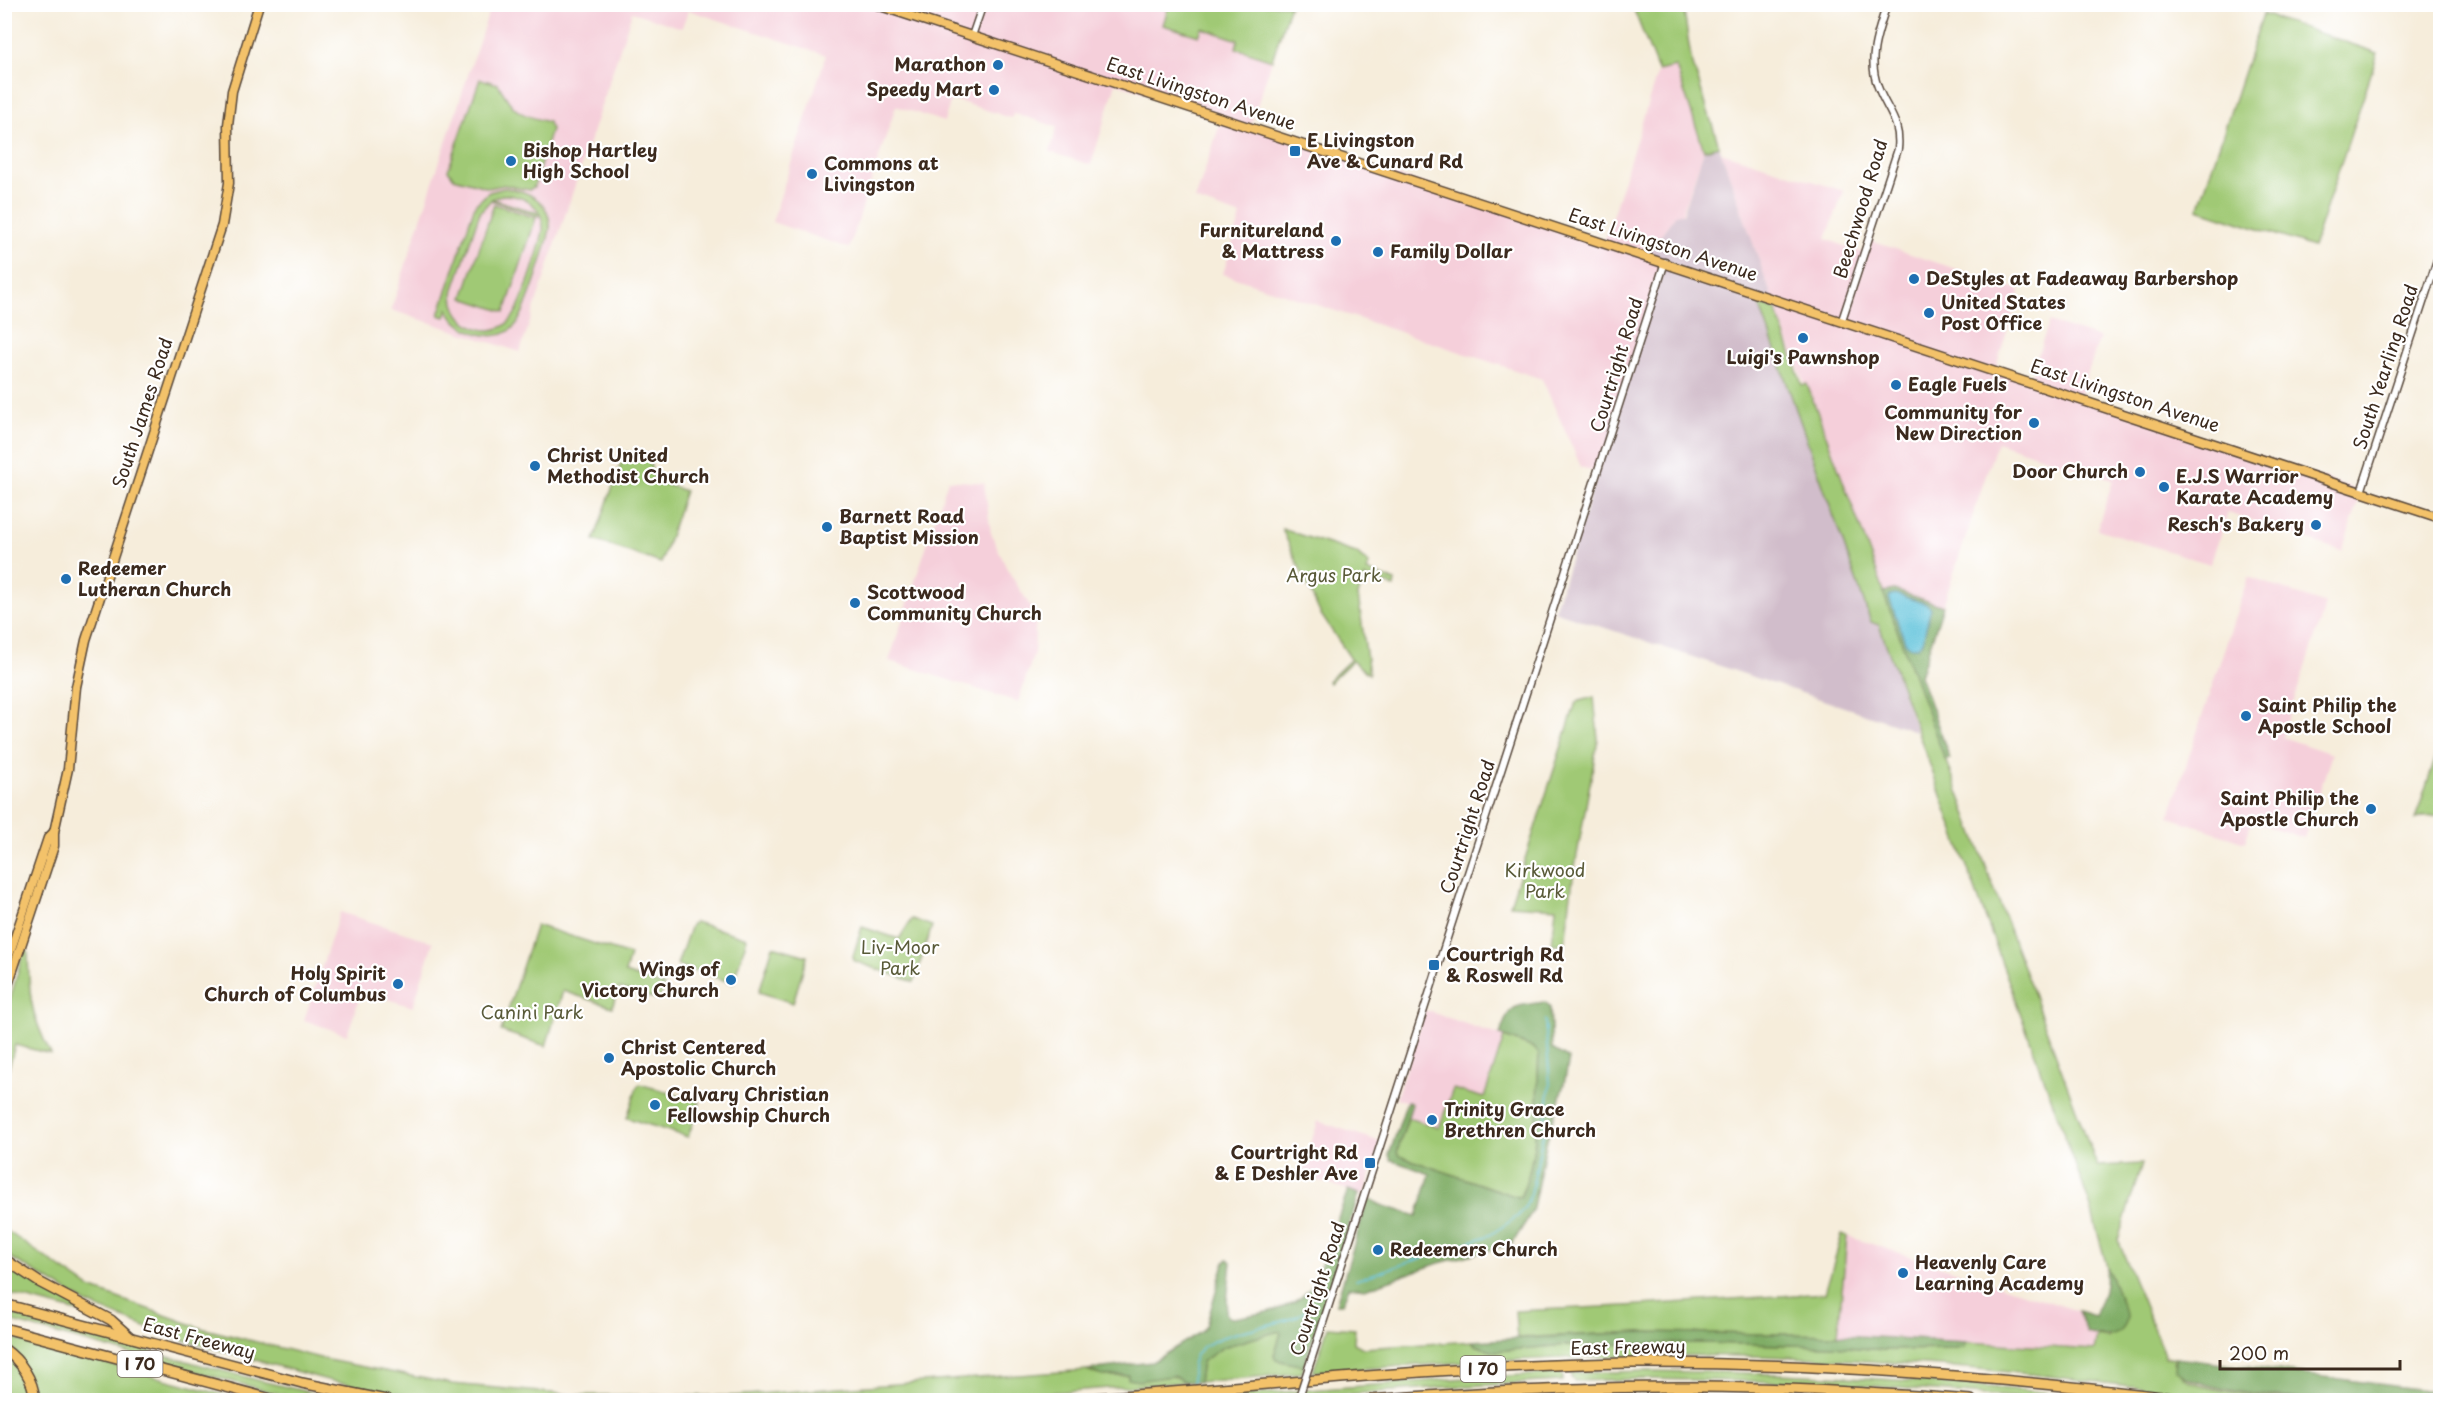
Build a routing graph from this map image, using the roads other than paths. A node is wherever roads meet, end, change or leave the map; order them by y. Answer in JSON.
{"nodes":[{"id":1,"x":260,"y":4,"type":"edge"},
{"id":2,"x":874,"y":4,"type":"edge"},
{"id":3,"x":983,"y":4,"type":"edge"},
{"id":4,"x":1887,"y":4,"type":"edge"},
{"id":5,"x":972,"y":36,"type":"junction"},
{"id":6,"x":2440,"y":251,"type":"edge"},
{"id":7,"x":1665,"y":262,"type":"junction"},
{"id":8,"x":1842,"y":320,"type":"junction"},
{"id":9,"x":2361,"y":492,"type":"junction"},
{"id":10,"x":2440,"y":518,"type":"edge"},
{"id":11,"x":54,"y":832,"type":"junction"},
{"id":12,"x":4,"y":970,"type":"edge"},
{"id":13,"x":4,"y":997,"type":"edge"},
{"id":14,"x":4,"y":1260,"type":"edge"},
{"id":15,"x":4,"y":1304,"type":"edge"},
{"id":16,"x":4,"y":1328,"type":"edge"},
{"id":17,"x":132,"y":1338,"type":"junction"},
{"id":18,"x":4,"y":1349,"type":"edge"},
{"id":19,"x":35,"y":1401,"type":"edge"},
{"id":20,"x":275,"y":1401,"type":"edge"},
{"id":21,"x":386,"y":1401,"type":"edge"},
{"id":22,"x":1068,"y":1401,"type":"edge"},
{"id":23,"x":1298,"y":1401,"type":"edge"},
{"id":24,"x":1369,"y":1401,"type":"edge"},
{"id":25,"x":1971,"y":1401,"type":"edge"},
{"id":26,"x":2188,"y":1401,"type":"edge"}],
"edges":[{"from":1,"to":11,"type":"main road","name":"South James Road"},
{"from":2,"to":5,"type":"main road","name":"East Livingston Avenue"},
{"from":3,"to":5,"type":"street"},
{"from":4,"to":8,"type":"street","name":"Beechwood Road"},
{"from":5,"to":7,"type":"main road","name":"East Livingston Avenue"},
{"from":6,"to":9,"type":"street","name":"South Yearling Road"},
{"from":7,"to":8,"type":"main road","name":"East Livingston Avenue"},
{"from":7,"to":23,"type":"street","name":"Courtright Road","bridge":true},
{"from":8,"to":9,"type":"main road","name":"East Livingston Avenue"},
{"from":9,"to":10,"type":"main road","name":"East Livingston Avenue"},
{"from":11,"to":12,"type":"main road","name":"South James Road"},
{"from":11,"to":13,"type":"main road","name":"South James Road"},
{"from":14,"to":17,"type":"highway"},
{"from":15,"to":17,"type":"highway","name":"East Freeway","number":"I 70"},
{"from":16,"to":20,"type":"highway","number":"I 70"},
{"from":17,"to":21,"type":"highway","name":"East Freeway","number":"I 70"},
{"from":18,"to":19,"type":"highway"},
{"from":22,"to":26,"type":"highway","name":"East Freeway","number":"I 70"},
{"from":24,"to":25,"type":"highway","number":"I 70"}]}
